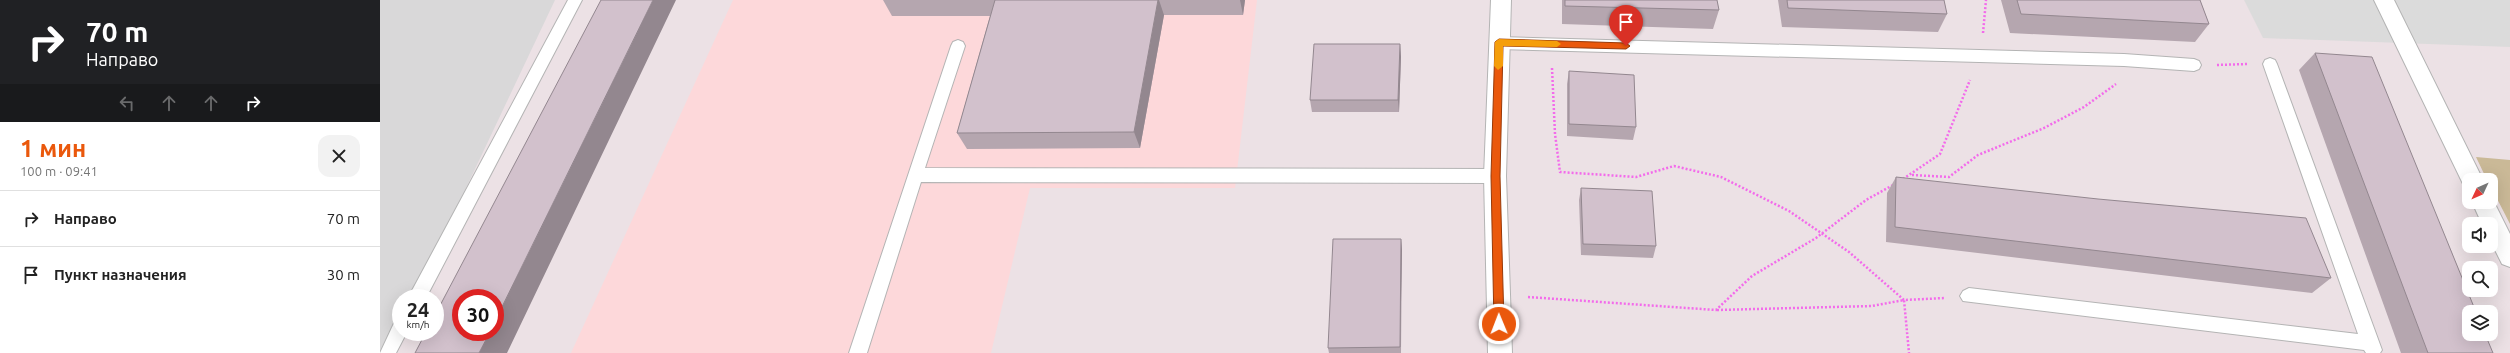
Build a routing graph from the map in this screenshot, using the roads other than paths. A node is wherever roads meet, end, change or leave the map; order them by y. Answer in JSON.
{"nodes":[{"id":1,"x":575,"y":0,"type":"edge"},
{"id":2,"x":1501,"y":0,"type":"edge"},
{"id":3,"x":2384,"y":0,"type":"edge"},
{"id":4,"x":1499,"y":42,"type":"junction"},
{"id":5,"x":958,"y":46,"type":"dead end"},
{"id":6,"x":2270,"y":64,"type":"road end"},
{"id":7,"x":2194,"y":65,"type":"road end"},
{"id":8,"x":2469,"y":173,"type":"edge"},
{"id":9,"x":915,"y":175,"type":"junction"},
{"id":10,"x":1495,"y":176,"type":"junction"},
{"id":11,"x":2486,"y":209,"type":"edge"},
{"id":12,"x":2510,"y":257,"type":"edge"},
{"id":13,"x":422,"y":289,"type":"edge"},
{"id":14,"x":1969,"y":296,"type":"road end"},
{"id":15,"x":393,"y":341,"type":"edge"},
{"id":16,"x":2372,"y":348,"type":"edge"},
{"id":17,"x":387,"y":353,"type":"edge"},
{"id":18,"x":858,"y":353,"type":"edge"},
{"id":19,"x":1500,"y":353,"type":"edge"}],
"edges":[{"from":1,"to":13,"type":"lane"},
{"from":2,"to":4,"type":"street"},
{"from":3,"to":8,"type":"street"},
{"from":4,"to":7,"type":"lane"},
{"from":4,"to":10,"type":"street"},
{"from":5,"to":9,"type":"lane"},
{"from":6,"to":16,"type":"lane"},
{"from":9,"to":10,"type":"lane"},
{"from":9,"to":18,"type":"lane"},
{"from":10,"to":19,"type":"street"},
{"from":11,"to":12,"type":"street"},
{"from":14,"to":16,"type":"lane"},
{"from":15,"to":17,"type":"lane"}]}
